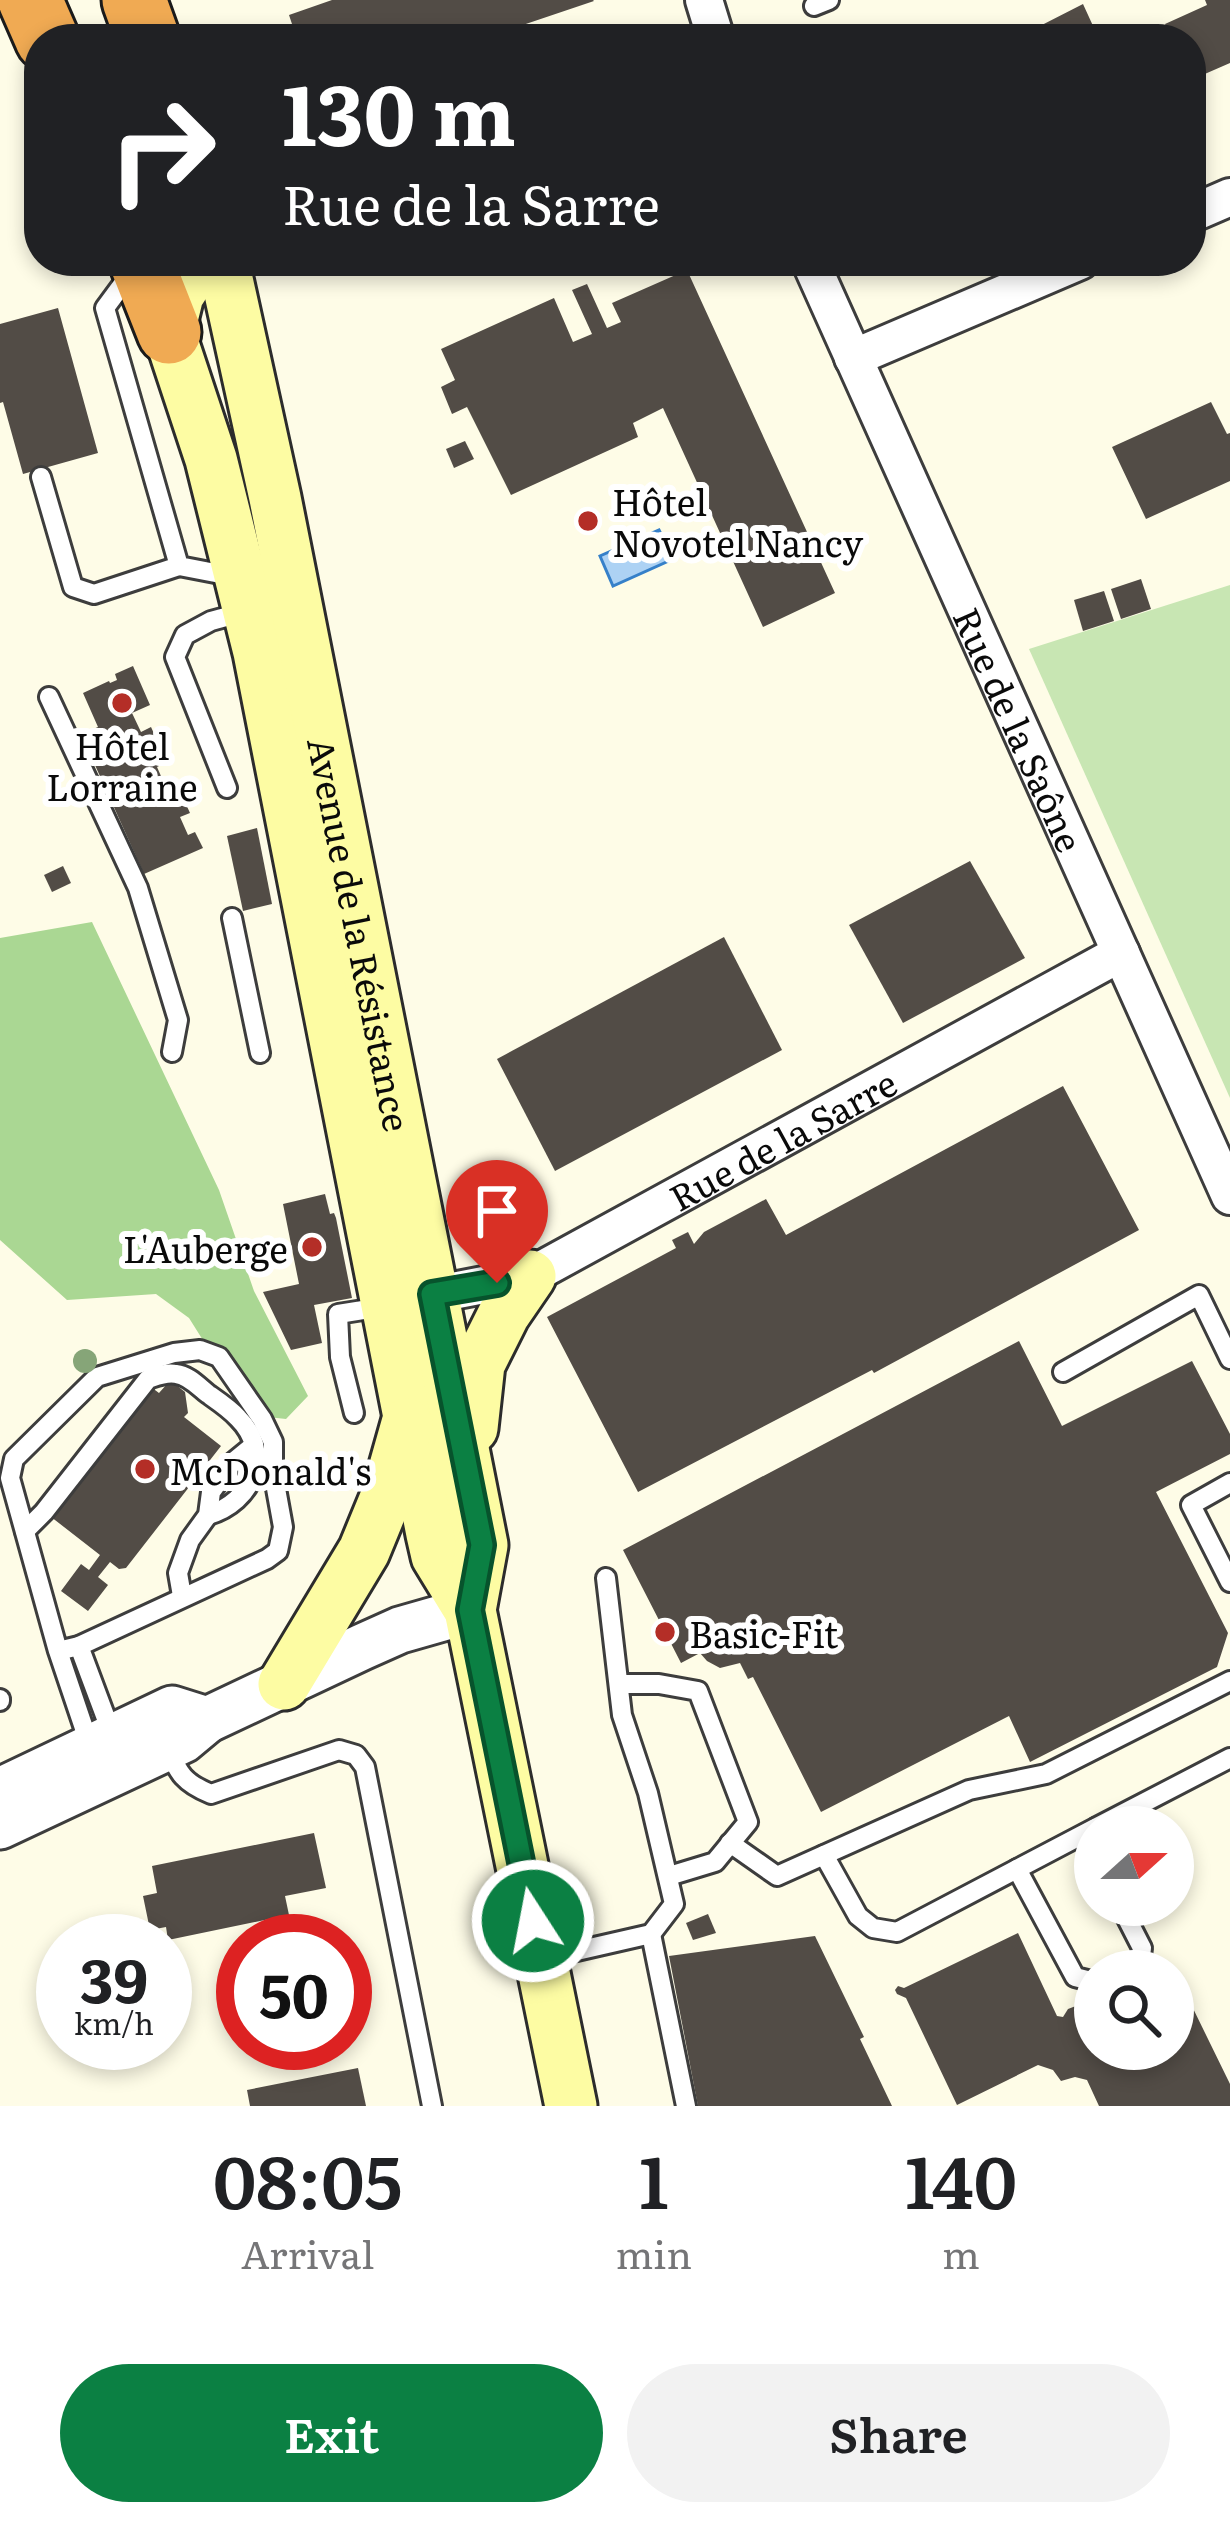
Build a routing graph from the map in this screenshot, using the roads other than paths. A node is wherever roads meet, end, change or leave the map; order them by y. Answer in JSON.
{"nodes":[{"id":1,"x":129,"y":276,"type":"edge"},
{"id":2,"x":146,"y":276,"type":"edge"},
{"id":3,"x":190,"y":276,"type":"edge"},
{"id":4,"x":226,"y":276,"type":"edge"},
{"id":5,"x":817,"y":276,"type":"edge"},
{"id":6,"x":1045,"y":276,"type":"edge"},
{"id":7,"x":169,"y":332,"type":"junction"},
{"id":8,"x":853,"y":358,"type":"junction"},
{"id":9,"x":41,"y":477,"type":"dead end"},
{"id":10,"x":178,"y":566,"type":"junction"},
{"id":11,"x":245,"y":595,"type":"junction"},
{"id":12,"x":50,"y":697,"type":"dead end"},
{"id":13,"x":227,"y":788,"type":"dead end"},
{"id":14,"x":232,"y":918,"type":"dead end"},
{"id":15,"x":1121,"y":952,"type":"junction"},
{"id":16,"x":172,"y":1052,"type":"dead end"},
{"id":17,"x":260,"y":1053,"type":"dead end"},
{"id":18,"x":1230,"y":1196,"type":"edge"},
{"id":19,"x":530,"y":1276,"type":"junction"},
{"id":20,"x":409,"y":1300,"type":"junction"},
{"id":21,"x":1230,"y":1359,"type":"edge"},
{"id":22,"x":1063,"y":1372,"type":"dead end"},
{"id":23,"x":354,"y":1413,"type":"dead end"},
{"id":24,"x":409,"y":1418,"type":"junction"},
{"id":25,"x":467,"y":1470,"type":"junction"},
{"id":26,"x":1230,"y":1483,"type":"edge"},
{"id":27,"x":25,"y":1531,"type":"junction"},
{"id":28,"x":606,"y":1579,"type":"dead end"},
{"id":29,"x":1230,"y":1582,"type":"edge"},
{"id":30,"x":182,"y":1596,"type":"junction"},
{"id":31,"x":470,"y":1610,"type":"junction"},
{"id":32,"x":80,"y":1646,"type":"junction"},
{"id":33,"x":58,"y":1651,"type":"junction"},
{"id":34,"x":1230,"y":1681,"type":"edge"},
{"id":35,"x":284,"y":1684,"type":"junction"},
{"id":36,"x":619,"y":1684,"type":"junction"},
{"id":37,"x":207,"y":1720,"type":"junction"},
{"id":38,"x":102,"y":1743,"type":"junction"},
{"id":39,"x":166,"y":1748,"type":"junction"},
{"id":40,"x":1230,"y":1758,"type":"edge"},
{"id":41,"x":10,"y":1794,"type":"edge"},
{"id":42,"x":1137,"y":1806,"type":"edge"},
{"id":43,"x":1074,"y":1838,"type":"edge"},
{"id":44,"x":0,"y":1839,"type":"edge"},
{"id":45,"x":730,"y":1843,"type":"junction"},
{"id":46,"x":824,"y":1855,"type":"junction"},
{"id":47,"x":1017,"y":1868,"type":"junction"},
{"id":48,"x":669,"y":1876,"type":"junction"},
{"id":49,"x":651,"y":1934,"type":"junction"},
{"id":50,"x":542,"y":1959,"type":"junction"},
{"id":51,"x":1074,"y":1975,"type":"edge"},
{"id":52,"x":432,"y":2106,"type":"edge"},
{"id":53,"x":571,"y":2106,"type":"edge"},
{"id":54,"x":686,"y":2106,"type":"edge"}],
"edges":[{"from":1,"to":10,"type":"lane"},
{"from":2,"to":7,"type":"highway"},
{"from":3,"to":7,"type":"main road"},
{"from":4,"to":20,"type":"main road","name":"Avenue de la Résistance"},
{"from":5,"to":8,"type":"street","name":"Rue de la Saône"},
{"from":6,"to":8,"type":"street"},
{"from":7,"to":11,"type":"main road","name":"Avenue de la Résistance"},
{"from":8,"to":15,"type":"street","name":"Rue de la Saône"},
{"from":9,"to":10,"type":"lane"},
{"from":10,"to":11,"type":"lane"},
{"from":11,"to":13,"type":"lane"},
{"from":11,"to":20,"type":"main road","name":"Avenue de la Résistance"},
{"from":12,"to":16,"type":"lane"},
{"from":14,"to":17,"type":"lane"},
{"from":15,"to":18,"type":"street","name":"Rue de la Saône"},
{"from":15,"to":19,"type":"street","name":"Rue de la Sarre"},
{"from":19,"to":20,"type":"street","name":"Rue de la Sarre"},
{"from":19,"to":25,"type":"main road"},
{"from":20,"to":23,"type":"lane"},
{"from":20,"to":24,"type":"main road","name":"Avenue de la Résistance"},
{"from":20,"to":25,"type":"main road","name":"Avenue de la Résistance"},
{"from":21,"to":22,"type":"lane"},
{"from":24,"to":31,"type":"main road","name":"Avenue de la Résistance"},
{"from":24,"to":35,"type":"main road"},
{"from":25,"to":31,"type":"main road","name":"Avenue de la Résistance"},
{"from":26,"to":29,"type":"lane"},
{"from":27,"to":30,"type":"lane"},
{"from":27,"to":30,"type":"lane"},
{"from":27,"to":33,"type":"lane"},
{"from":28,"to":36,"type":"lane"},
{"from":30,"to":32,"type":"lane"},
{"from":31,"to":35,"type":"street"},
{"from":31,"to":50,"type":"main road","name":"Avenue de la Résistance"},
{"from":32,"to":33,"type":"lane"},
{"from":32,"to":38,"type":"lane"},
{"from":33,"to":38,"type":"lane"},
{"from":34,"to":46,"type":"lane"},
{"from":35,"to":37,"type":"street"},
{"from":36,"to":45,"type":"lane"},
{"from":36,"to":48,"type":"lane"},
{"from":37,"to":38,"type":"street"},
{"from":37,"to":39,"type":"street"},
{"from":38,"to":41,"type":"street"},
{"from":39,"to":41,"type":"street"},
{"from":39,"to":52,"type":"lane"},
{"from":40,"to":42,"type":"lane"},
{"from":41,"to":44,"type":"street"},
{"from":43,"to":47,"type":"lane"},
{"from":45,"to":46,"type":"lane"},
{"from":45,"to":48,"type":"lane"},
{"from":46,"to":47,"type":"lane"},
{"from":47,"to":51,"type":"lane"},
{"from":48,"to":49,"type":"lane"},
{"from":49,"to":50,"type":"lane"},
{"from":49,"to":54,"type":"lane"},
{"from":50,"to":53,"type":"main road","name":"Avenue de la Résistance"}]}
